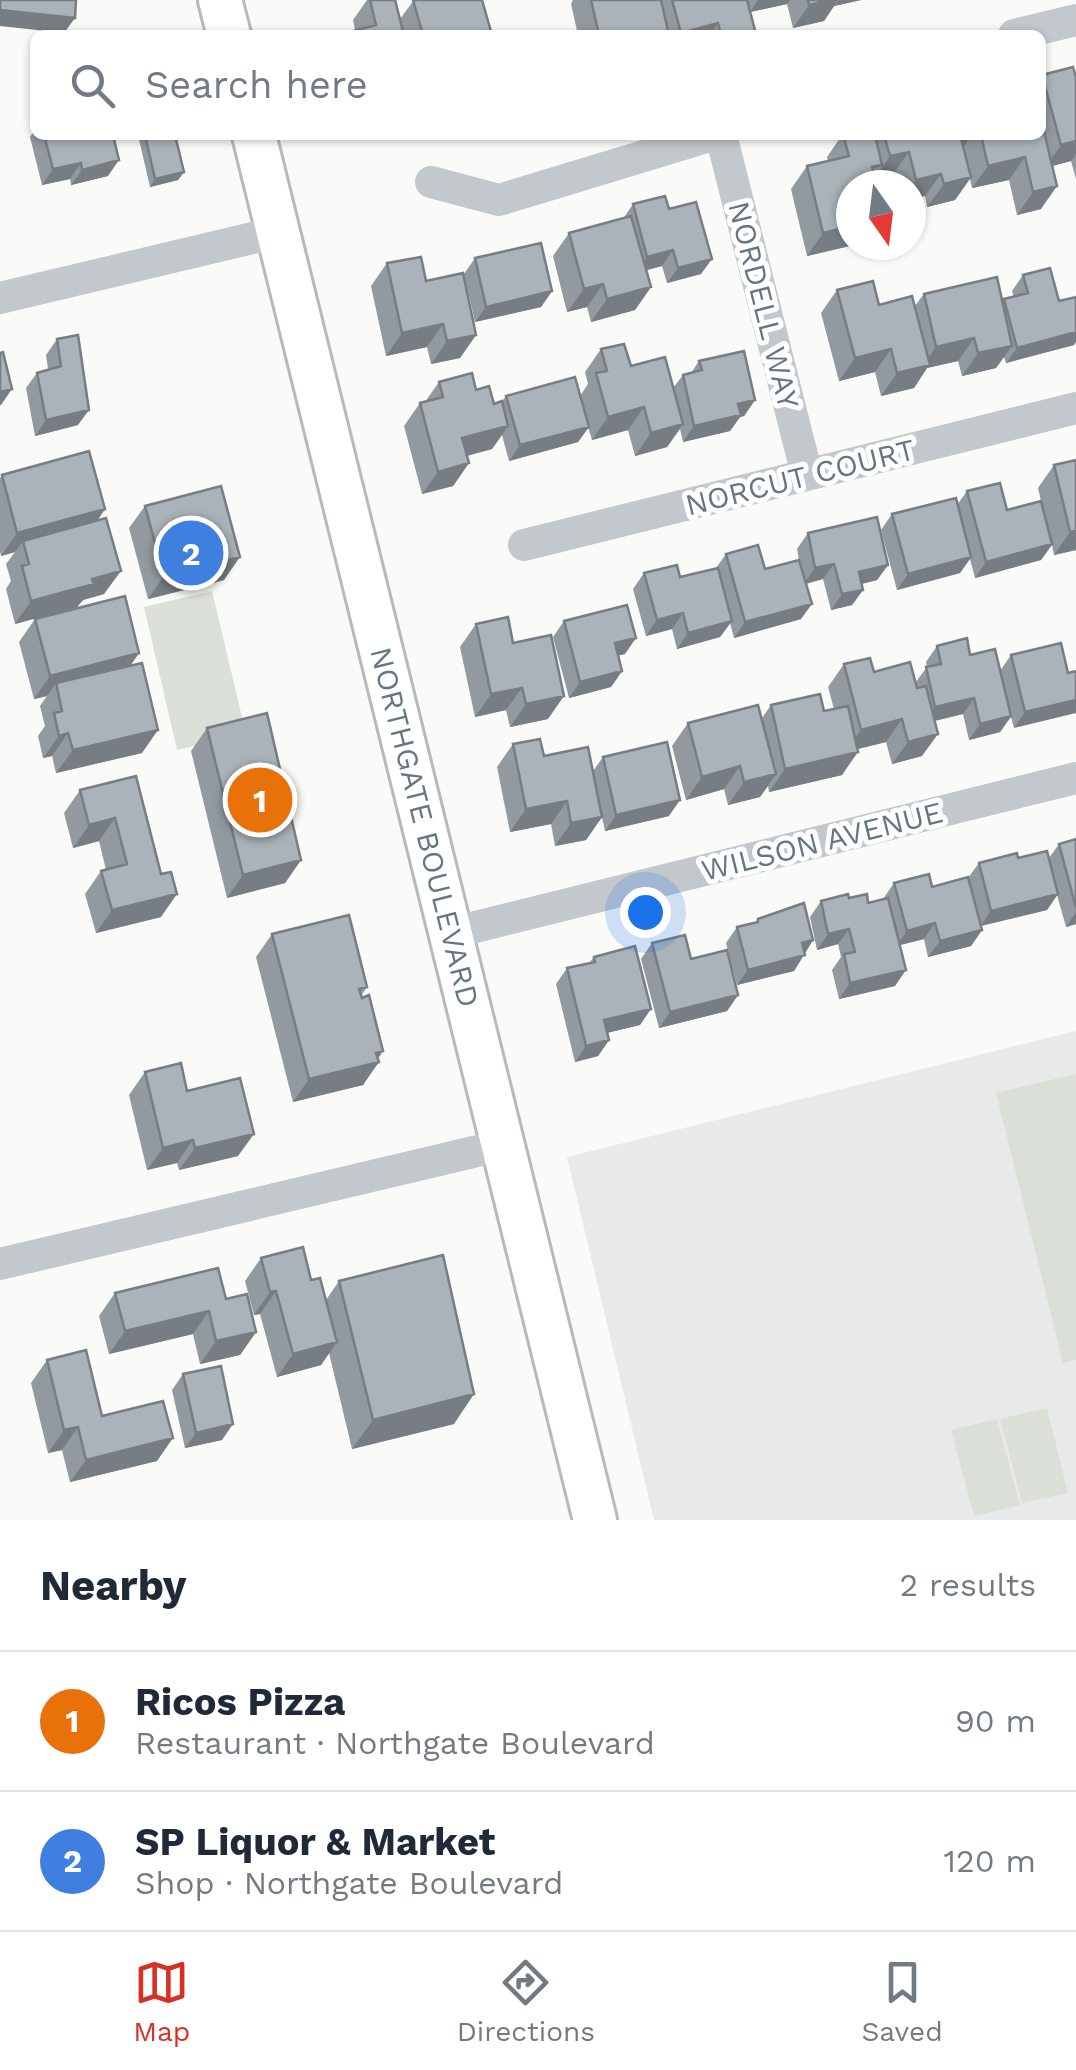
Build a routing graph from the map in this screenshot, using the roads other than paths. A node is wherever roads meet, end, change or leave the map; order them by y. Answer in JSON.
{"nodes":[{"id":1,"x":220,"y":0,"type":"edge"},
{"id":2,"x":1076,"y":20,"type":"edge"},
{"id":3,"x":228,"y":30,"type":"edge"},
{"id":4,"x":1035,"y":30,"type":"edge"},
{"id":5,"x":255,"y":140,"type":"edge"},
{"id":6,"x":697,"y":140,"type":"edge"},
{"id":7,"x":723,"y":140,"type":"edge"},
{"id":8,"x":431,"y":182,"type":"dead end"},
{"id":9,"x":278,"y":232,"type":"junction"},
{"id":10,"x":0,"y":298,"type":"edge"},
{"id":11,"x":1076,"y":408,"type":"edge"},
{"id":12,"x":807,"y":475,"type":"junction"},
{"id":13,"x":524,"y":545,"type":"dead end"},
{"id":14,"x":1076,"y":778,"type":"edge"},
{"id":15,"x":450,"y":933,"type":"junction"},
{"id":16,"x":503,"y":1145,"type":"junction"},
{"id":17,"x":0,"y":1264,"type":"edge"},
{"id":18,"x":595,"y":1520,"type":"edge"}],
"edges":[{"from":1,"to":3,"type":"main road"},
{"from":2,"to":4,"type":"street"},
{"from":5,"to":9,"type":"main road","name":"NORTHGATE BOULEVARD"},
{"from":6,"to":8,"type":"street"},
{"from":7,"to":12,"type":"street","name":"NORDELL WAY"},
{"from":9,"to":10,"type":"street"},
{"from":9,"to":15,"type":"main road","name":"NORTHGATE BOULEVARD"},
{"from":11,"to":12,"type":"street","name":"NORCUT COURT"},
{"from":12,"to":13,"type":"street","name":"NORCUT COURT"},
{"from":14,"to":15,"type":"street","name":"WILSON AVENUE"},
{"from":15,"to":16,"type":"main road","name":"NORTHGATE BOULEVARD"},
{"from":16,"to":17,"type":"street"},
{"from":16,"to":18,"type":"main road","name":"NORTHGATE BOULEVARD"}]}
